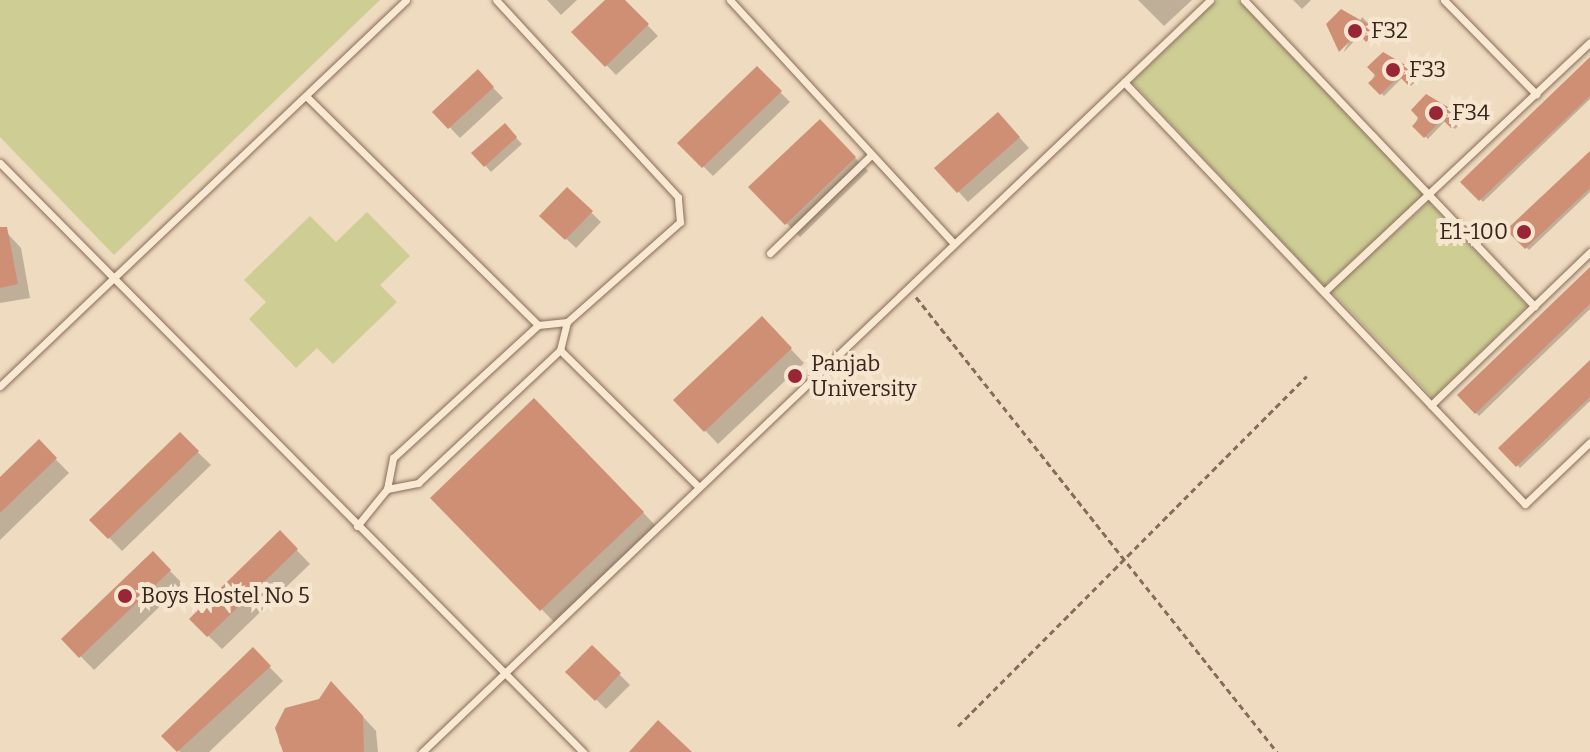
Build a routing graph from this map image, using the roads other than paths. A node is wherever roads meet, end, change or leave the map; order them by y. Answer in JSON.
{"nodes":[{"id":1,"x":406,"y":0,"type":"edge"},
{"id":2,"x":496,"y":0,"type":"edge"},
{"id":3,"x":730,"y":0,"type":"edge"},
{"id":4,"x":1210,"y":0,"type":"edge"},
{"id":5,"x":1244,"y":0,"type":"edge"},
{"id":6,"x":1444,"y":0,"type":"edge"},
{"id":7,"x":1590,"y":42,"type":"edge"},
{"id":8,"x":1124,"y":82,"type":"junction"},
{"id":9,"x":1536,"y":94,"type":"junction"},
{"id":10,"x":306,"y":96,"type":"junction"},
{"id":11,"x":870,"y":156,"type":"junction"},
{"id":12,"x":0,"y":163,"type":"edge"},
{"id":13,"x":1430,"y":196,"type":"junction"},
{"id":14,"x":954,"y":244,"type":"junction"},
{"id":15,"x":1590,"y":252,"type":"edge"},
{"id":16,"x":770,"y":253,"type":"dead end"},
{"id":17,"x":113,"y":279,"type":"junction"},
{"id":18,"x":1324,"y":292,"type":"junction"},
{"id":19,"x":1534,"y":306,"type":"junction"},
{"id":20,"x":567,"y":322,"type":"junction"},
{"id":21,"x":538,"y":325,"type":"junction"},
{"id":22,"x":560,"y":350,"type":"junction"},
{"id":23,"x":0,"y":386,"type":"edge"},
{"id":24,"x":1431,"y":405,"type":"junction"},
{"id":25,"x":1590,"y":442,"type":"edge"},
{"id":26,"x":699,"y":487,"type":"junction"},
{"id":27,"x":387,"y":489,"type":"junction"},
{"id":28,"x":357,"y":526,"type":"junction"},
{"id":29,"x":504,"y":674,"type":"junction"},
{"id":30,"x":422,"y":752,"type":"edge"},
{"id":31,"x":583,"y":752,"type":"edge"}],
"edges":[{"from":1,"to":10,"type":"lane"},
{"from":2,"to":20,"type":"lane"},
{"from":3,"to":11,"type":"lane"},
{"from":4,"to":8,"type":"lane"},
{"from":5,"to":13,"type":"lane"},
{"from":6,"to":9,"type":"lane"},
{"from":7,"to":9,"type":"lane"},
{"from":8,"to":14,"type":"lane"},
{"from":8,"to":18,"type":"lane"},
{"from":9,"to":13,"type":"lane"},
{"from":10,"to":17,"type":"lane"},
{"from":10,"to":21,"type":"lane"},
{"from":11,"to":14,"type":"lane"},
{"from":11,"to":16,"type":"lane"},
{"from":12,"to":17,"type":"lane"},
{"from":13,"to":18,"type":"lane"},
{"from":13,"to":19,"type":"lane"},
{"from":14,"to":26,"type":"lane"},
{"from":15,"to":19,"type":"lane"},
{"from":17,"to":23,"type":"lane"},
{"from":17,"to":28,"type":"lane"},
{"from":18,"to":24,"type":"lane"},
{"from":19,"to":24,"type":"lane"},
{"from":20,"to":21,"type":"lane"},
{"from":20,"to":22,"type":"lane"},
{"from":21,"to":27,"type":"lane"},
{"from":22,"to":26,"type":"lane"},
{"from":22,"to":27,"type":"lane"},
{"from":24,"to":25,"type":"lane"},
{"from":26,"to":29,"type":"lane"},
{"from":27,"to":28,"type":"lane"},
{"from":28,"to":29,"type":"lane"},
{"from":29,"to":30,"type":"lane"},
{"from":29,"to":31,"type":"lane"}]}
